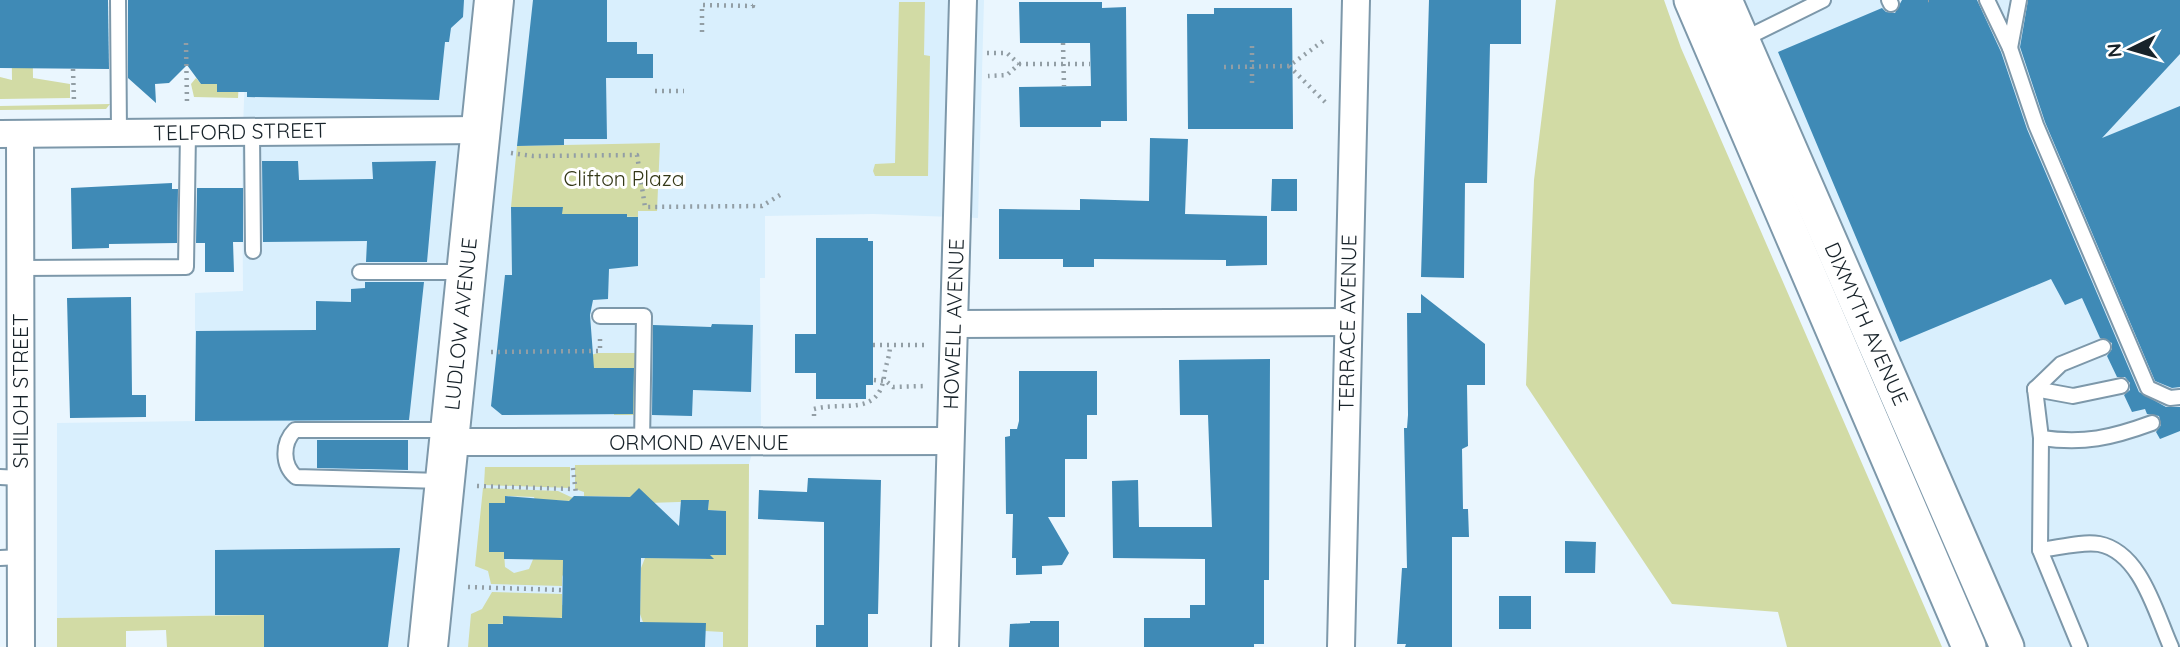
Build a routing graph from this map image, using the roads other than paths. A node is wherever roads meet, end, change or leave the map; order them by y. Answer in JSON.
{"nodes":[{"id":1,"x":118,"y":0,"type":"edge"},
{"id":2,"x":494,"y":0,"type":"edge"},
{"id":3,"x":963,"y":0,"type":"edge"},
{"id":4,"x":1356,"y":0,"type":"edge"},
{"id":5,"x":1691,"y":0,"type":"edge"},
{"id":6,"x":1725,"y":0,"type":"edge"},
{"id":7,"x":1823,"y":0,"type":"edge"},
{"id":8,"x":1987,"y":0,"type":"edge"},
{"id":9,"x":2019,"y":0,"type":"edge"},
{"id":10,"x":1804,"y":4,"type":"edge"},
{"id":11,"x":1742,"y":40,"type":"junction"},
{"id":12,"x":2010,"y":48,"type":"junction"},
{"id":13,"x":1712,"y":54,"type":"junction"},
{"id":14,"x":480,"y":130,"type":"junction"},
{"id":15,"x":188,"y":132,"type":"junction"},
{"id":16,"x":252,"y":132,"type":"junction"},
{"id":17,"x":119,"y":133,"type":"junction"},
{"id":18,"x":10,"y":135,"type":"edge"},
{"id":19,"x":253,"y":251,"type":"dead end"},
{"id":20,"x":21,"y":268,"type":"junction"},
{"id":21,"x":360,"y":272,"type":"dead end"},
{"id":22,"x":467,"y":272,"type":"junction"},
{"id":23,"x":600,"y":316,"type":"road end"},
{"id":24,"x":1348,"y":323,"type":"junction"},
{"id":25,"x":954,"y":324,"type":"junction"},
{"id":26,"x":2103,"y":347,"type":"dead end"},
{"id":27,"x":2120,"y":386,"type":"dead end"},
{"id":28,"x":2035,"y":389,"type":"junction"},
{"id":29,"x":2180,"y":397,"type":"edge"},
{"id":30,"x":2152,"y":423,"type":"dead end"},
{"id":31,"x":449,"y":436,"type":"junction"},
{"id":32,"x":2041,"y":439,"type":"junction"},
{"id":33,"x":950,"y":441,"type":"junction"},
{"id":34,"x":642,"y":443,"type":"junction"},
{"id":35,"x":10,"y":478,"type":"edge"},
{"id":36,"x":461,"y":484,"type":"junction"},
{"id":37,"x":2040,"y":550,"type":"junction"},
{"id":38,"x":10,"y":557,"type":"edge"},
{"id":39,"x":21,"y":647,"type":"edge"},
{"id":40,"x":428,"y":647,"type":"edge"},
{"id":41,"x":945,"y":647,"type":"edge"},
{"id":42,"x":1341,"y":647,"type":"edge"},
{"id":43,"x":1969,"y":647,"type":"edge"},
{"id":44,"x":2007,"y":647,"type":"edge"},
{"id":45,"x":2080,"y":647,"type":"edge"},
{"id":46,"x":2171,"y":647,"type":"edge"}],
"edges":[{"from":1,"to":17,"type":"lane"},
{"from":2,"to":14,"type":"main road","name":"LUDLOW AVENUE"},
{"from":3,"to":25,"type":"street","name":"HOWELL AVENUE"},
{"from":4,"to":24,"type":"street","name":"TERRACE AVENUE"},
{"from":5,"to":13,"type":"street","name":"DIXMYTH AVENUE"},
{"from":6,"to":11,"type":"street","name":"DIXMYTH AVENUE"},
{"from":7,"to":10,"type":"lane"},
{"from":8,"to":12,"type":"lane"},
{"from":9,"to":12,"type":"lane"},
{"from":10,"to":11,"type":"lane"},
{"from":11,"to":13,"type":"lane"},
{"from":11,"to":44,"type":"street","name":"DIXMYTH AVENUE"},
{"from":12,"to":29,"type":"lane"},
{"from":13,"to":43,"type":"street","name":"DIXMYTH AVENUE"},
{"from":14,"to":16,"type":"street","name":"TELFORD STREET"},
{"from":14,"to":22,"type":"main road","name":"LUDLOW AVENUE"},
{"from":15,"to":16,"type":"street","name":"TELFORD STREET"},
{"from":15,"to":17,"type":"street","name":"TELFORD STREET"},
{"from":15,"to":20,"type":"lane"},
{"from":16,"to":19,"type":"lane"},
{"from":17,"to":18,"type":"street","name":"TELFORD STREET"},
{"from":18,"to":20,"type":"street","name":"SHILOH STREET"},
{"from":20,"to":35,"type":"street","name":"SHILOH STREET"},
{"from":21,"to":22,"type":"lane"},
{"from":22,"to":31,"type":"main road","name":"LUDLOW AVENUE"},
{"from":23,"to":34,"type":"lane"},
{"from":24,"to":25,"type":"street"},
{"from":24,"to":42,"type":"street","name":"TERRACE AVENUE"},
{"from":25,"to":33,"type":"street","name":"HOWELL AVENUE"},
{"from":26,"to":28,"type":"lane"},
{"from":27,"to":28,"type":"lane"},
{"from":28,"to":32,"type":"lane"},
{"from":30,"to":32,"type":"lane"},
{"from":31,"to":34,"type":"street","name":"ORMOND AVENUE"},
{"from":31,"to":36,"type":"main road","name":"LUDLOW AVENUE"},
{"from":31,"to":36,"type":"lane"},
{"from":32,"to":37,"type":"lane"},
{"from":33,"to":34,"type":"street","name":"ORMOND AVENUE"},
{"from":33,"to":41,"type":"street","name":"HOWELL AVENUE"},
{"from":35,"to":38,"type":"street","name":"SHILOH STREET"},
{"from":36,"to":40,"type":"main road","name":"LUDLOW AVENUE"},
{"from":37,"to":45,"type":"lane"},
{"from":37,"to":46,"type":"lane"},
{"from":38,"to":39,"type":"street","name":"SHILOH STREET"}]}
